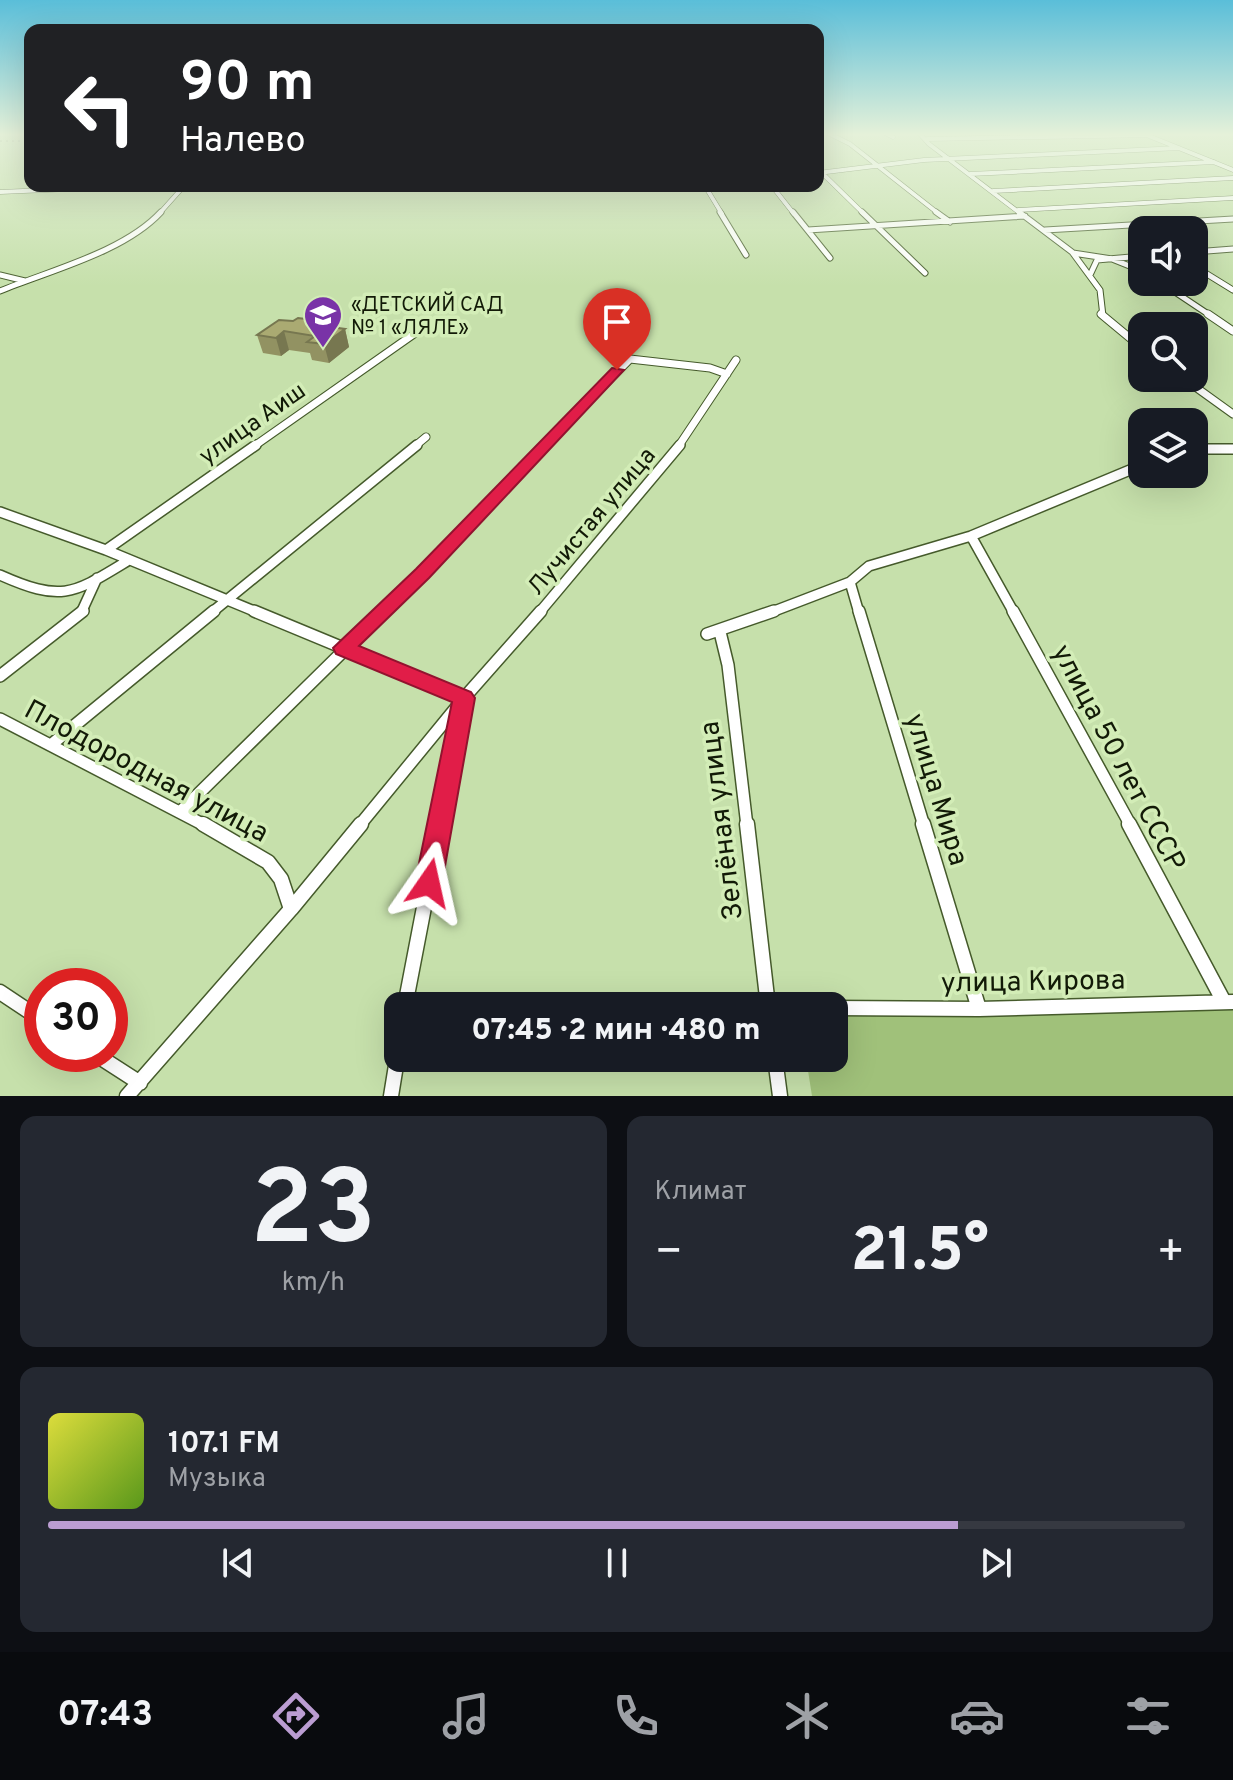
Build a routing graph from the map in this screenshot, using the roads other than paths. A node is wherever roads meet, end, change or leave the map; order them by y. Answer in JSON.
{"nodes":[{"id":1,"x":833,"y":184,"type":"edge"},
{"id":2,"x":899,"y":184,"type":"edge"},
{"id":3,"x":983,"y":184,"type":"edge"},
{"id":4,"x":1120,"y":184,"type":"edge"},
{"id":5,"x":24,"y":191,"type":"edge"},
{"id":6,"x":993,"y":191,"type":"junction"},
{"id":7,"x":0,"y":192,"type":"edge"},
{"id":8,"x":179,"y":192,"type":"edge"},
{"id":9,"x":709,"y":192,"type":"edge"},
{"id":10,"x":777,"y":192,"type":"edge"},
{"id":11,"x":1233,"y":198,"type":"edge"},
{"id":12,"x":1018,"y":210,"type":"junction"},
{"id":13,"x":1025,"y":216,"type":"junction"},
{"id":14,"x":1233,"y":219,"type":"edge"},
{"id":15,"x":950,"y":222,"type":"junction"},
{"id":16,"x":880,"y":226,"type":"junction"},
{"id":17,"x":808,"y":230,"type":"junction"},
{"id":18,"x":1045,"y":230,"type":"junction"},
{"id":19,"x":1208,"y":251,"type":"edge"},
{"id":20,"x":1233,"y":252,"type":"edge"},
{"id":21,"x":1073,"y":253,"type":"junction"},
{"id":22,"x":746,"y":255,"type":"dead end"},
{"id":23,"x":1128,"y":257,"type":"edge"},
{"id":24,"x":830,"y":258,"type":"dead end"},
{"id":25,"x":1106,"y":258,"type":"junction"},
{"id":26,"x":1128,"y":266,"type":"edge"},
{"id":27,"x":925,"y":273,"type":"dead end"},
{"id":28,"x":0,"y":275,"type":"edge"},
{"id":29,"x":1090,"y":275,"type":"junction"},
{"id":30,"x":1208,"y":275,"type":"edge"},
{"id":31,"x":25,"y":281,"type":"junction"},
{"id":32,"x":1233,"y":290,"type":"edge"},
{"id":33,"x":0,"y":291,"type":"edge"},
{"id":34,"x":1181,"y":296,"type":"edge"},
{"id":35,"x":421,"y":329,"type":"dead end"},
{"id":36,"x":1233,"y":331,"type":"edge"},
{"id":37,"x":1128,"y":338,"type":"edge"},
{"id":38,"x":736,"y":360,"type":"dead end"},
{"id":39,"x":727,"y":374,"type":"junction"},
{"id":40,"x":1203,"y":392,"type":"edge"},
{"id":41,"x":1232,"y":413,"type":"edge"},
{"id":42,"x":426,"y":437,"type":"dead end"},
{"id":43,"x":1208,"y":449,"type":"edge"},
{"id":44,"x":1233,"y":449,"type":"edge"},
{"id":45,"x":1128,"y":471,"type":"edge"},
{"id":46,"x":0,"y":512,"type":"edge"},
{"id":47,"x":971,"y":536,"type":"junction"},
{"id":48,"x":106,"y":550,"type":"junction"},
{"id":49,"x":129,"y":560,"type":"junction"},
{"id":50,"x":0,"y":575,"type":"edge"},
{"id":51,"x":97,"y":578,"type":"junction"},
{"id":52,"x":850,"y":582,"type":"junction"},
{"id":53,"x":229,"y":601,"type":"junction"},
{"id":54,"x":344,"y":648,"type":"junction"},
{"id":55,"x":0,"y":676,"type":"edge"},
{"id":56,"x":464,"y":698,"type":"junction"},
{"id":57,"x":0,"y":719,"type":"edge"},
{"id":58,"x":52,"y":744,"type":"junction"},
{"id":59,"x":181,"y":811,"type":"junction"},
{"id":60,"x":291,"y":909,"type":"junction"},
{"id":61,"x":0,"y":992,"type":"edge"},
{"id":62,"x":408,"y":992,"type":"edge"},
{"id":63,"x":766,"y":992,"type":"edge"},
{"id":64,"x":1228,"y":1002,"type":"edge"},
{"id":65,"x":24,"y":1008,"type":"edge"},
{"id":66,"x":848,"y":1008,"type":"edge"},
{"id":67,"x":979,"y":1009,"type":"junction"},
{"id":68,"x":123,"y":1072,"type":"edge"},
{"id":69,"x":395,"y":1072,"type":"edge"},
{"id":70,"x":777,"y":1072,"type":"edge"},
{"id":71,"x":140,"y":1083,"type":"junction"},
{"id":72,"x":127,"y":1096,"type":"edge"},
{"id":73,"x":391,"y":1096,"type":"edge"},
{"id":74,"x":780,"y":1096,"type":"edge"}],
"edges":[{"from":1,"to":16,"type":"street"},
{"from":2,"to":15,"type":"street"},
{"from":3,"to":6,"type":"street"},
{"from":4,"to":6,"type":"street"},
{"from":5,"to":7,"type":"street"},
{"from":6,"to":12,"type":"street"},
{"from":8,"to":31,"type":"street"},
{"from":9,"to":22,"type":"street"},
{"from":10,"to":17,"type":"street"},
{"from":11,"to":12,"type":"street"},
{"from":12,"to":13,"type":"street"},
{"from":13,"to":15,"type":"street"},
{"from":13,"to":18,"type":"street"},
{"from":14,"to":18,"type":"street"},
{"from":15,"to":16,"type":"street"},
{"from":16,"to":17,"type":"street"},
{"from":16,"to":27,"type":"street"},
{"from":17,"to":24,"type":"street"},
{"from":18,"to":21,"type":"street"},
{"from":19,"to":20,"type":"street"},
{"from":21,"to":25,"type":"street"},
{"from":21,"to":29,"type":"street"},
{"from":23,"to":25,"type":"street"},
{"from":25,"to":26,"type":"street"},
{"from":25,"to":29,"type":"street"},
{"from":28,"to":31,"type":"street"},
{"from":29,"to":37,"type":"street"},
{"from":30,"to":32,"type":"street"},
{"from":31,"to":33,"type":"street"},
{"from":34,"to":36,"type":"street"},
{"from":35,"to":48,"type":"street","name":"улица Аиш"},
{"from":38,"to":39,"type":"street","name":"Лучистая улица"},
{"from":39,"to":54,"type":"street"},
{"from":39,"to":56,"type":"street","name":"Лучистая улица"},
{"from":40,"to":41,"type":"street"},
{"from":42,"to":53,"type":"street"},
{"from":43,"to":44,"type":"street"},
{"from":45,"to":47,"type":"street"},
{"from":46,"to":48,"type":"street"},
{"from":47,"to":52,"type":"street"},
{"from":47,"to":64,"type":"street","name":"улица 50 лет СССР"},
{"from":48,"to":49,"type":"street"},
{"from":49,"to":51,"type":"street"},
{"from":49,"to":53,"type":"street"},
{"from":50,"to":51,"type":"street"},
{"from":51,"to":55,"type":"street"},
{"from":52,"to":63,"type":"street","name":"Зелёная улица"},
{"from":52,"to":67,"type":"street","name":"улица Мира"},
{"from":53,"to":54,"type":"street"},
{"from":53,"to":58,"type":"street"},
{"from":54,"to":56,"type":"street"},
{"from":54,"to":59,"type":"street"},
{"from":56,"to":60,"type":"street","name":"Лучистая улица"},
{"from":56,"to":62,"type":"street"},
{"from":57,"to":58,"type":"street","name":"Плодородная улица"},
{"from":58,"to":59,"type":"street","name":"Плодородная улица"},
{"from":59,"to":60,"type":"street","name":"Плодородная улица"},
{"from":60,"to":71,"type":"street","name":"Лучистая улица"},
{"from":61,"to":65,"type":"street"},
{"from":64,"to":67,"type":"street","name":"улица Кирова"},
{"from":66,"to":67,"type":"street","name":"улица Кирова"},
{"from":68,"to":71,"type":"street"},
{"from":69,"to":73,"type":"street"},
{"from":70,"to":74,"type":"street"},
{"from":71,"to":72,"type":"street","name":"Лучистая улица"}]}
